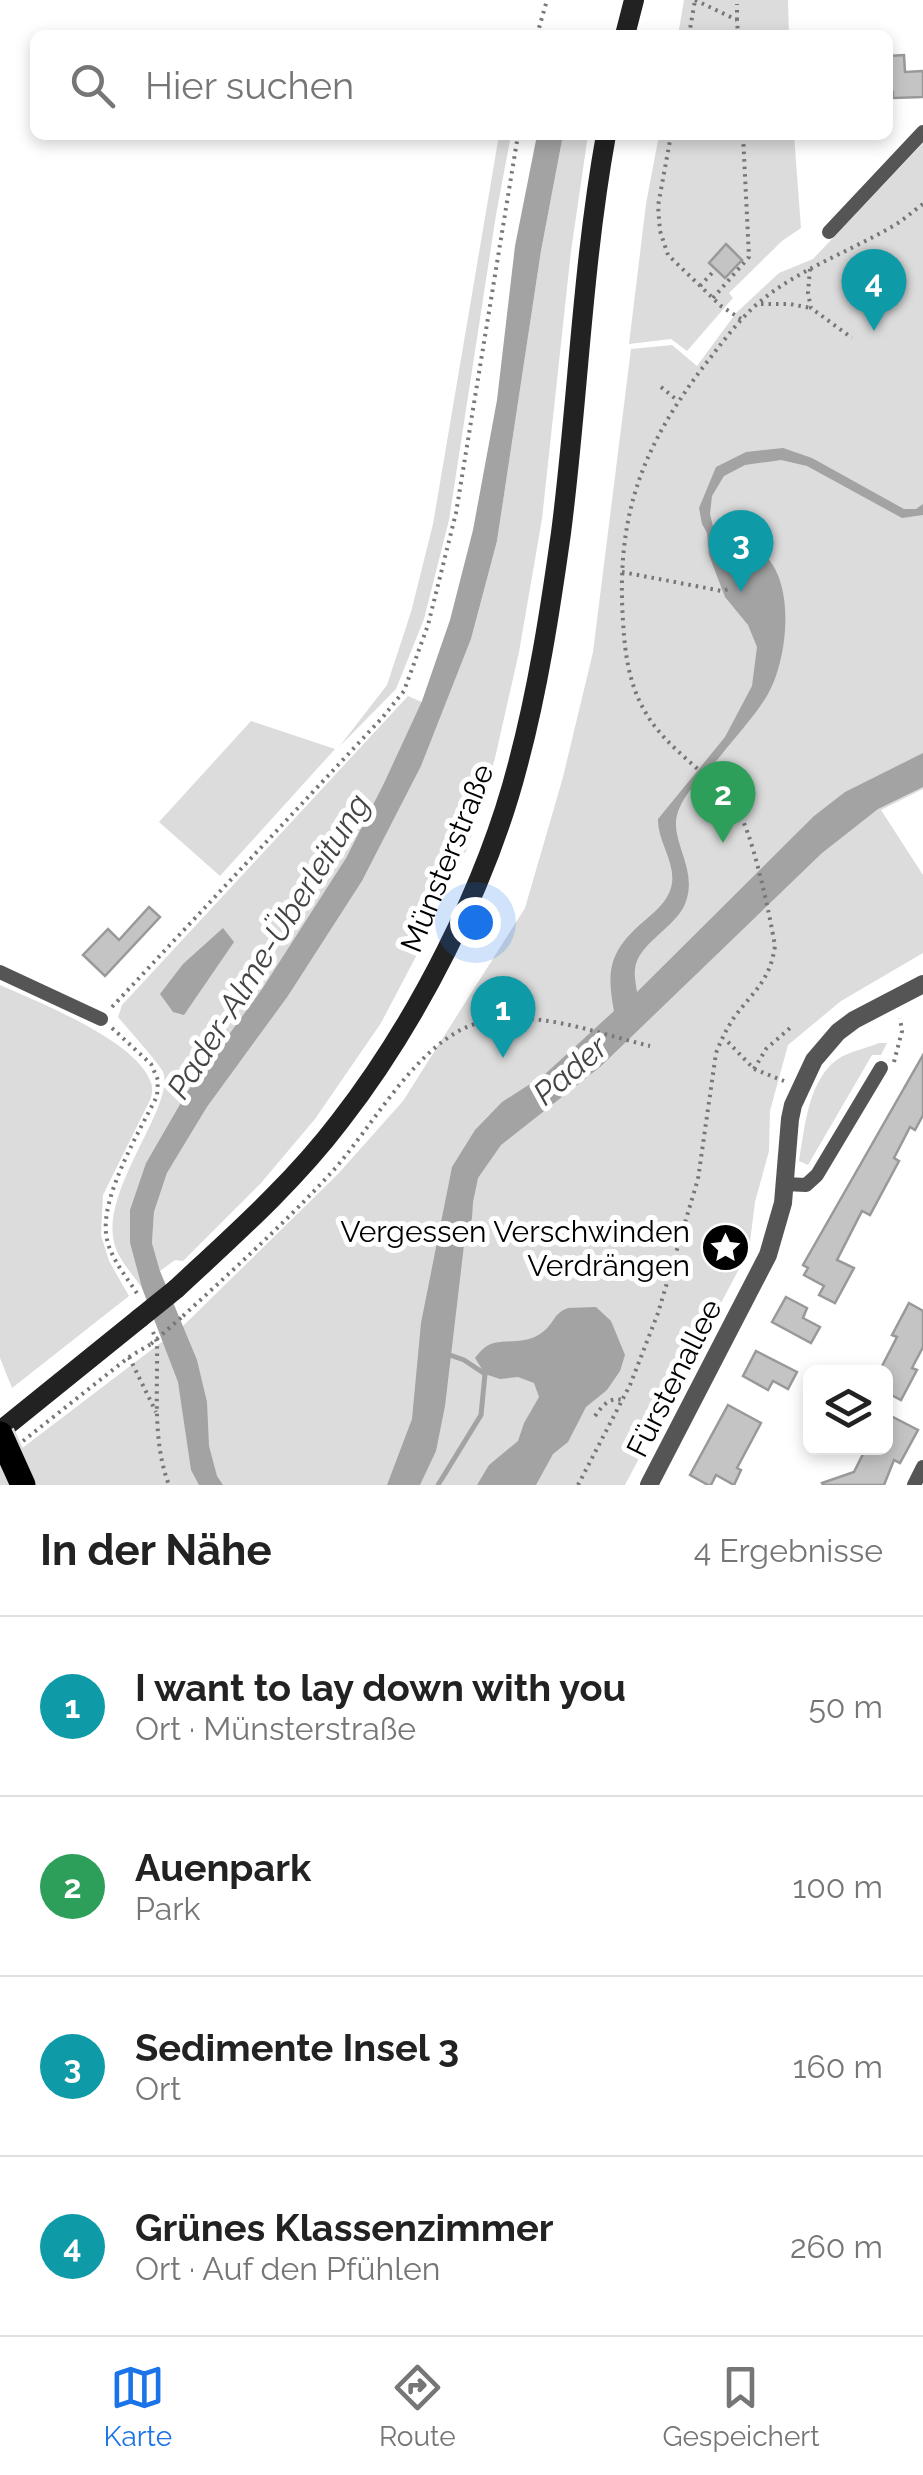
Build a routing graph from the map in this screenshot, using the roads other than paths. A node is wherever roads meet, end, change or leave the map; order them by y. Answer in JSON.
{"nodes":[{"id":1,"x":634,"y":0,"type":"edge"},
{"id":2,"x":626,"y":30,"type":"edge"},
{"id":3,"x":923,"y":132,"type":"edge"},
{"id":4,"x":605,"y":140,"type":"edge"},
{"id":5,"x":829,"y":232,"type":"dead end"},
{"id":6,"x":0,"y":972,"type":"edge"},
{"id":7,"x":923,"y":984,"type":"edge"},
{"id":8,"x":101,"y":1019,"type":"road end"},
{"id":9,"x":881,"y":1068,"type":"road end"},
{"id":10,"x":784,"y":1184,"type":"junction"},
{"id":11,"x":5,"y":1438,"type":"edge"},
{"id":12,"x":923,"y":1467,"type":"edge"},
{"id":13,"x":23,"y":1485,"type":"edge"},
{"id":14,"x":650,"y":1485,"type":"edge"},
{"id":15,"x":914,"y":1485,"type":"edge"}],
"edges":[{"from":1,"to":2,"type":"main road"},
{"from":3,"to":5,"type":"street"},
{"from":4,"to":11,"type":"main road","name":"Münsterstraße","bridge":true},
{"from":6,"to":8,"type":"street"},
{"from":7,"to":10,"type":"street","name":"Fürstenallee"},
{"from":9,"to":10,"type":"street"},
{"from":10,"to":14,"type":"street","name":"Fürstenallee"},
{"from":11,"to":13,"type":"highway","bridge":true},
{"from":12,"to":15,"type":"street"}]}
